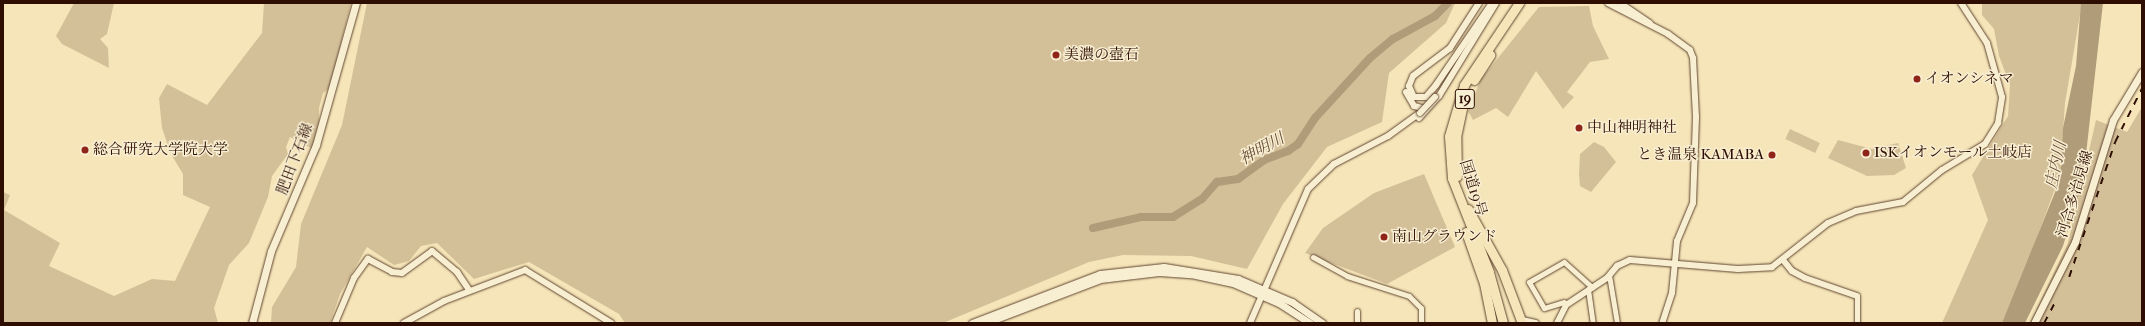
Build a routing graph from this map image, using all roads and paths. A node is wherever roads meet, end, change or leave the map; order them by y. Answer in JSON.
{"nodes":[{"id":1,"x":356,"y":3,"type":"edge"},
{"id":2,"x":1477,"y":3,"type":"edge"},
{"id":3,"x":1492,"y":3,"type":"edge"},
{"id":4,"x":1496,"y":3,"type":"edge"},
{"id":5,"x":1517,"y":3,"type":"edge"},
{"id":6,"x":1526,"y":3,"type":"edge"},
{"id":7,"x":1608,"y":3,"type":"edge"},
{"id":8,"x":1620,"y":3,"type":"edge"},
{"id":9,"x":1962,"y":3,"type":"edge"},
{"id":10,"x":1650,"y":23,"type":"junction"},
{"id":11,"x":2142,"y":72,"type":"edge"},
{"id":12,"x":1421,"y":111,"type":"junction"},
{"id":13,"x":1449,"y":163,"type":"junction"},
{"id":14,"x":1304,"y":200,"type":"junction"},
{"id":15,"x":1468,"y":209,"type":"junction"},
{"id":16,"x":1313,"y":258,"type":"dead end"},
{"id":17,"x":1783,"y":260,"type":"junction"},
{"id":18,"x":1676,"y":263,"type":"junction"},
{"id":19,"x":1609,"y":275,"type":"junction"},
{"id":20,"x":1590,"y":288,"type":"junction"},
{"id":21,"x":469,"y":290,"type":"junction"},
{"id":22,"x":1264,"y":292,"type":"junction"},
{"id":23,"x":1857,"y":296,"type":"joint"},
{"id":24,"x":1564,"y":302,"type":"dead end"},
{"id":25,"x":1357,"y":311,"type":"dead end"},
{"id":26,"x":1521,"y":322,"type":"edge"},
{"id":27,"x":252,"y":323,"type":"edge"},
{"id":28,"x":335,"y":323,"type":"edge"},
{"id":29,"x":404,"y":323,"type":"edge"},
{"id":30,"x":612,"y":323,"type":"edge"},
{"id":31,"x":972,"y":323,"type":"edge"},
{"id":32,"x":985,"y":323,"type":"edge"},
{"id":33,"x":1250,"y":323,"type":"edge"},
{"id":34,"x":1310,"y":323,"type":"edge"},
{"id":35,"x":1322,"y":323,"type":"edge"},
{"id":36,"x":1357,"y":323,"type":"edge"},
{"id":37,"x":1421,"y":323,"type":"edge"},
{"id":38,"x":1492,"y":323,"type":"edge"},
{"id":39,"x":1503,"y":323,"type":"edge"},
{"id":40,"x":1508,"y":323,"type":"edge"},
{"id":41,"x":1536,"y":323,"type":"edge"},
{"id":42,"x":1557,"y":323,"type":"edge"},
{"id":43,"x":1593,"y":323,"type":"edge"},
{"id":44,"x":1617,"y":323,"type":"edge"},
{"id":45,"x":1662,"y":323,"type":"edge"},
{"id":46,"x":1857,"y":323,"type":"edge"},
{"id":47,"x":2034,"y":323,"type":"edge"}],
"edges":[{"from":1,"to":27,"type":"main road","name":"肥田下石線"},
{"from":2,"to":3,"type":"street"},
{"from":2,"to":12,"type":"street"},
{"from":3,"to":12,"type":"street","bridge":true},
{"from":4,"to":14,"type":"street"},
{"from":5,"to":13,"type":"highway","name":"国道19号","number":"19"},
{"from":6,"to":15,"type":"highway","name":"国道19号","number":"19"},
{"from":7,"to":10,"type":"street"},
{"from":8,"to":10,"type":"street"},
{"from":9,"to":17,"type":"street"},
{"from":10,"to":18,"type":"street"},
{"from":11,"to":47,"type":"main road","name":"河合多治見線"},
{"from":12,"to":14,"type":"street"},
{"from":13,"to":38,"type":"highway","number":"19"},
{"from":13,"to":39,"type":"highway","name":"国道19号","number":"19"},
{"from":14,"to":22,"type":"street"},
{"from":15,"to":26,"type":"highway","number":"19"},
{"from":15,"to":40,"type":"highway","name":"国道19号","number":"19"},
{"from":16,"to":37,"type":"street"},
{"from":17,"to":18,"type":"street"},
{"from":17,"to":23,"type":"street"},
{"from":18,"to":19,"type":"street"},
{"from":18,"to":45,"type":"street"},
{"from":19,"to":20,"type":"street"},
{"from":19,"to":44,"type":"street"},
{"from":20,"to":24,"type":"street"},
{"from":20,"to":42,"type":"street"},
{"from":20,"to":43,"type":"street"},
{"from":21,"to":28,"type":"street"},
{"from":21,"to":29,"type":"street"},
{"from":21,"to":30,"type":"street"},
{"from":22,"to":31,"type":"main road"},
{"from":22,"to":32,"type":"main road"},
{"from":22,"to":33,"type":"street"},
{"from":22,"to":34,"type":"main road"},
{"from":22,"to":35,"type":"main road"},
{"from":23,"to":46,"type":"street"},
{"from":25,"to":36,"type":"street"},
{"from":26,"to":41,"type":"street"}]}
